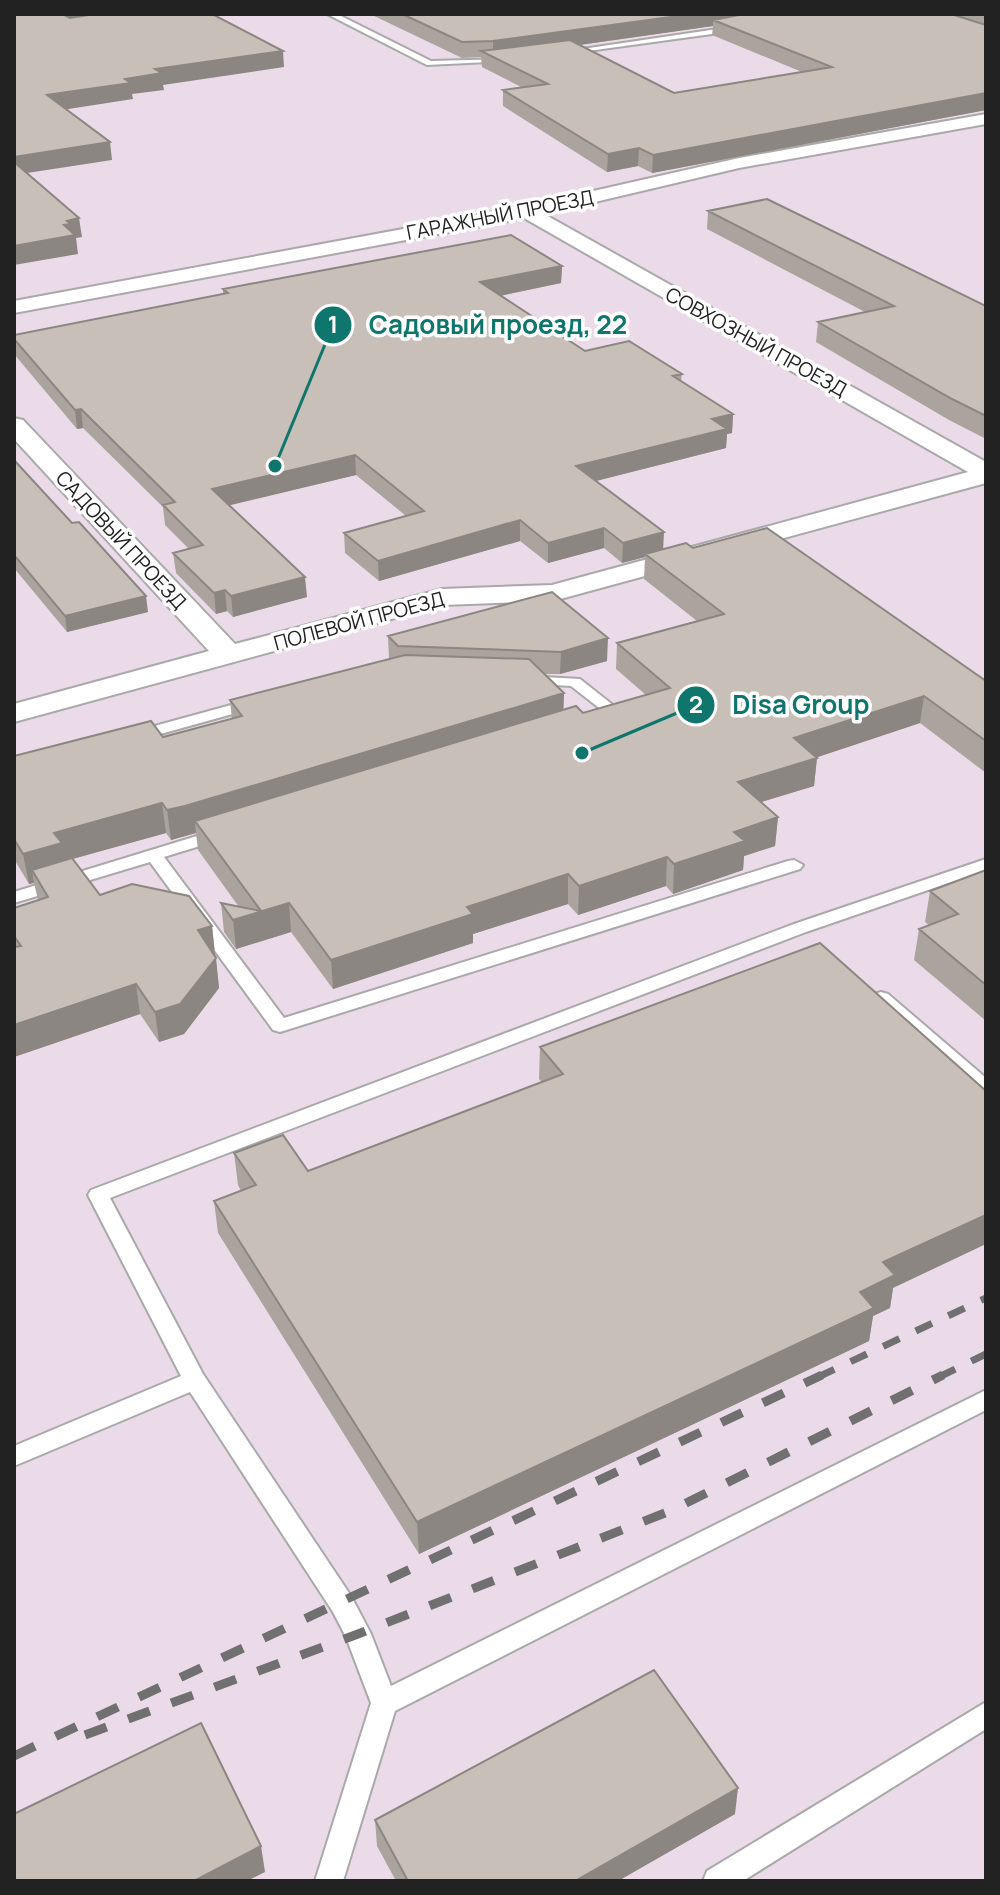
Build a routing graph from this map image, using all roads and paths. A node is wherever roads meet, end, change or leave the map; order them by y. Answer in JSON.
{"nodes":[{"id":1,"x":331,"y":14,"type":"edge"},
{"id":2,"x":731,"y":29,"type":"edge"},
{"id":3,"x":553,"y":54,"type":"edge"},
{"id":4,"x":523,"y":58,"type":"edge"},
{"id":5,"x":986,"y":119,"type":"edge"},
{"id":6,"x":527,"y":212,"type":"junction"},
{"id":7,"x":14,"y":307,"type":"edge"},
{"id":8,"x":14,"y":425,"type":"edge"},
{"id":9,"x":986,"y":474,"type":"edge"},
{"id":10,"x":229,"y":655,"type":"junction"},
{"id":11,"x":513,"y":680,"type":"edge"},
{"id":12,"x":270,"y":699,"type":"edge"},
{"id":13,"x":14,"y":713,"type":"edge"},
{"id":14,"x":585,"y":722,"type":"edge"},
{"id":15,"x":119,"y":740,"type":"edge"},
{"id":16,"x":243,"y":827,"type":"edge"},
{"id":17,"x":154,"y":855,"type":"junction"},
{"id":18,"x":986,"y":864,"type":"edge"},
{"id":19,"x":794,"y":865,"type":"dead end"},
{"id":20,"x":14,"y":898,"type":"edge"},
{"id":21,"x":870,"y":988,"type":"edge"},
{"id":22,"x":986,"y":1089,"type":"edge"},
{"id":23,"x":195,"y":1380,"type":"junction"},
{"id":24,"x":986,"y":1399,"type":"edge"},
{"id":25,"x":14,"y":1456,"type":"edge"},
{"id":26,"x":384,"y":1703,"type":"junction"},
{"id":27,"x":986,"y":1714,"type":"edge"},
{"id":28,"x":329,"y":1881,"type":"edge"},
{"id":29,"x":717,"y":1881,"type":"edge"}],
"edges":[{"from":1,"to":4,"type":"lane"},
{"from":2,"to":3,"type":"lane"},
{"from":5,"to":6,"type":"street","name":"ГАРАЖНЫЙ ПРОЕЗД"},
{"from":6,"to":7,"type":"street","name":"ГАРАЖНЫЙ ПРОЕЗД"},
{"from":6,"to":9,"type":"street","name":"СОВХОЗНЫЙ ПРОЕЗД"},
{"from":8,"to":10,"type":"street","name":"САДОВЫЙ ПРОЕЗД"},
{"from":9,"to":10,"type":"street","name":"ПОЛЕВОЙ ПРОЕЗД"},
{"from":10,"to":13,"type":"street","name":"ПОЛЕВОЙ ПРОЕЗД"},
{"from":11,"to":14,"type":"lane"},
{"from":12,"to":15,"type":"lane"},
{"from":16,"to":17,"type":"lane"},
{"from":17,"to":19,"type":"lane"},
{"from":17,"to":20,"type":"lane"},
{"from":18,"to":23,"type":"lane"},
{"from":21,"to":22,"type":"lane"},
{"from":23,"to":25,"type":"lane"},
{"from":23,"to":26,"type":"lane"},
{"from":24,"to":26,"type":"lane"},
{"from":26,"to":28,"type":"lane"},
{"from":27,"to":29,"type":"lane"}]}
